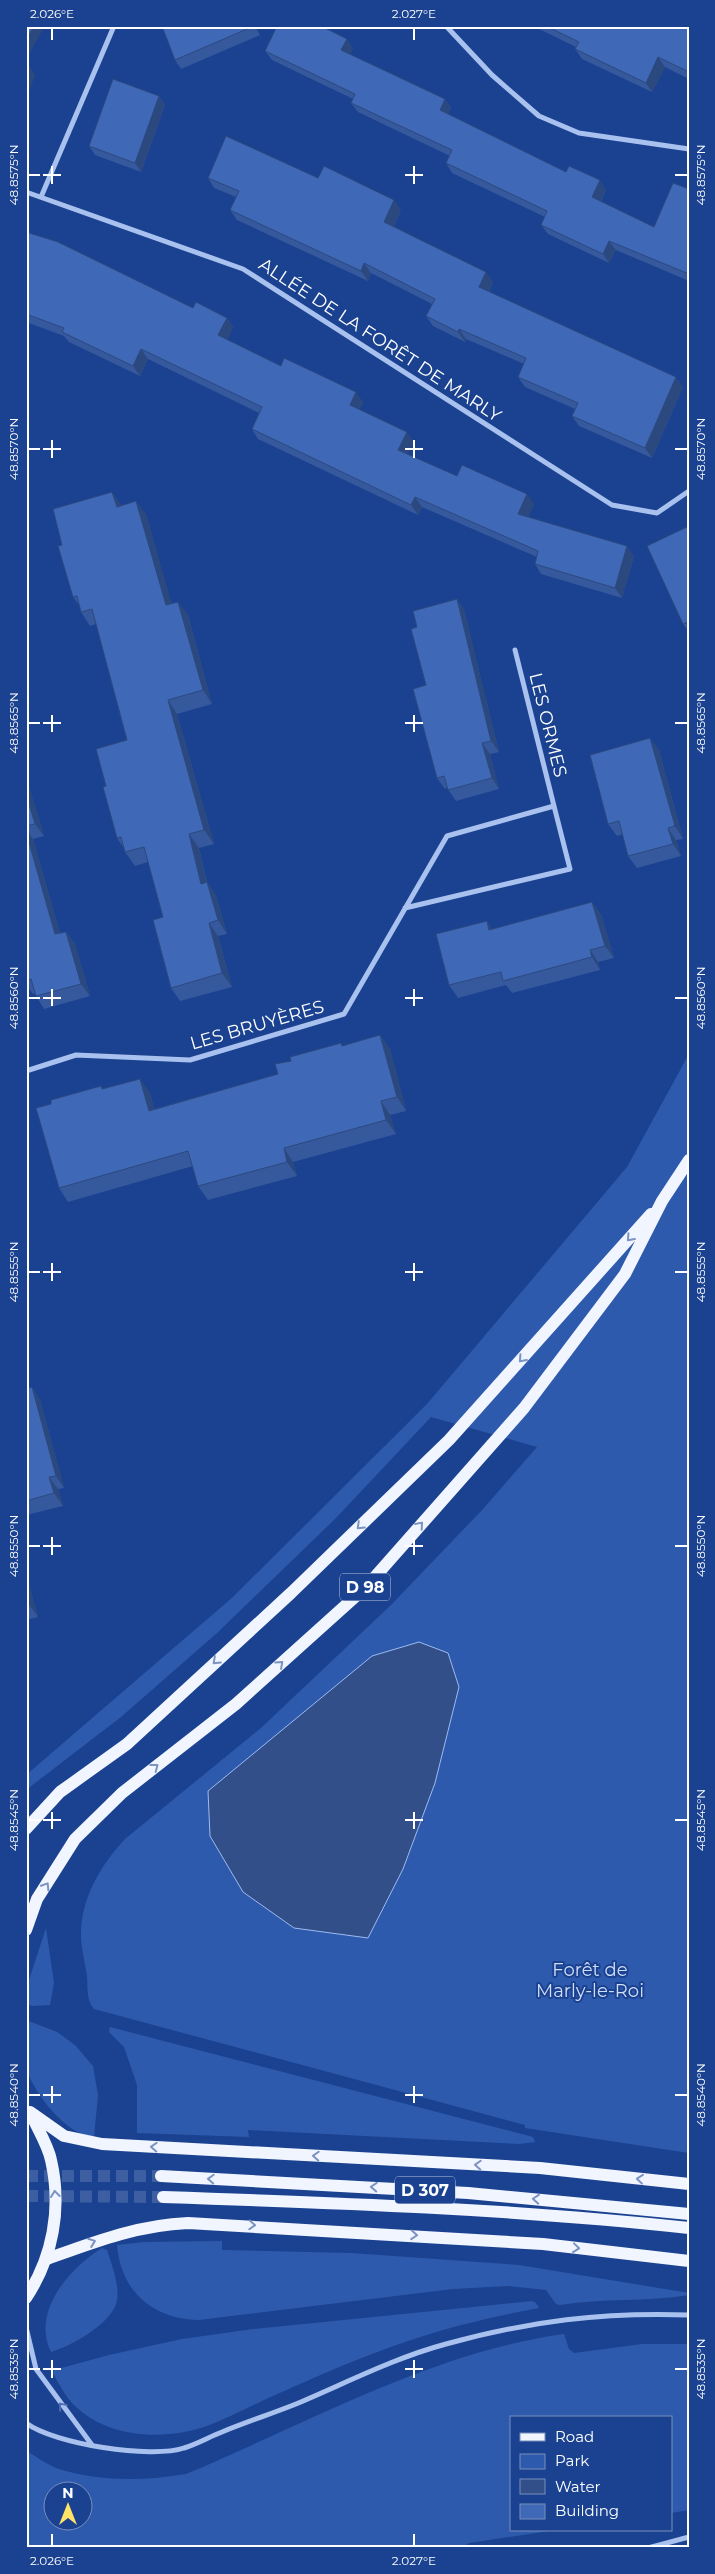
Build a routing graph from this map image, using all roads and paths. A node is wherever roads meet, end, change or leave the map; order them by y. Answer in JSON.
{"nodes":[{"id":1,"x":114,"y":26,"type":"edge"},
{"id":2,"x":446,"y":26,"type":"edge"},
{"id":3,"x":689,"y":149,"type":"edge"},
{"id":4,"x":26,"y":192,"type":"edge"},
{"id":5,"x":41,"y":198,"type":"junction"},
{"id":6,"x":689,"y":491,"type":"edge"},
{"id":7,"x":515,"y":650,"type":"dead end"},
{"id":8,"x":554,"y":806,"type":"junction"},
{"id":9,"x":405,"y":908,"type":"junction"},
{"id":10,"x":26,"y":1071,"type":"edge"},
{"id":11,"x":689,"y":1160,"type":"edge"},
{"id":12,"x":662,"y":1201,"type":"junction"},
{"id":13,"x":26,"y":1829,"type":"edge"},
{"id":14,"x":26,"y":1930,"type":"edge"},
{"id":15,"x":28,"y":2110,"type":"edge"},
{"id":16,"x":161,"y":2176,"type":"tunnel mouth"},
{"id":17,"x":689,"y":2184,"type":"edge"},
{"id":18,"x":163,"y":2197,"type":"tunnel mouth"},
{"id":19,"x":689,"y":2214,"type":"edge"},
{"id":20,"x":689,"y":2228,"type":"edge"},
{"id":21,"x":47,"y":2259,"type":"junction"},
{"id":22,"x":689,"y":2262,"type":"edge"},
{"id":23,"x":26,"y":2298,"type":"edge"},
{"id":24,"x":689,"y":2315,"type":"edge"},
{"id":25,"x":26,"y":2327,"type":"edge"},
{"id":26,"x":26,"y":2423,"type":"edge"},
{"id":27,"x":92,"y":2445,"type":"junction"},
{"id":28,"x":689,"y":2537,"type":"edge"},
{"id":29,"x":648,"y":2548,"type":"edge"}],
"edges":[{"from":1,"to":5,"type":"street"},
{"from":2,"to":3,"type":"street"},
{"from":4,"to":5,"type":"street","name":"ALLÉE DE LA FORÊT DE MARLY"},
{"from":5,"to":6,"type":"street","name":"ALLÉE DE LA FORÊT DE MARLY"},
{"from":7,"to":8,"type":"street","name":"LES ORMES"},
{"from":8,"to":9,"type":"street","name":"LES BRUYÈRES"},
{"from":8,"to":9,"type":"street"},
{"from":9,"to":10,"type":"street","name":"LES BRUYÈRES"},
{"from":11,"to":12,"type":"main road","number":"D 98"},
{"from":12,"to":13,"type":"main road","number":"D 98","one_way":true},
{"from":14,"to":12,"type":"main road","number":"D 98","one_way":true},
{"from":17,"to":15,"type":"main road","one_way":true},
{"from":21,"to":15,"type":"main road","one_way":true},
{"from":19,"to":16,"type":"main road","number":"D 307","one_way":true},
{"from":18,"to":20,"type":"main road","number":"D 307"},
{"from":21,"to":22,"type":"main road","one_way":true},
{"from":21,"to":23,"type":"main road"},
{"from":24,"to":27,"type":"street"},
{"from":27,"to":25,"type":"street","one_way":true},
{"from":26,"to":27,"type":"street"},
{"from":28,"to":29,"type":"street"}]}
